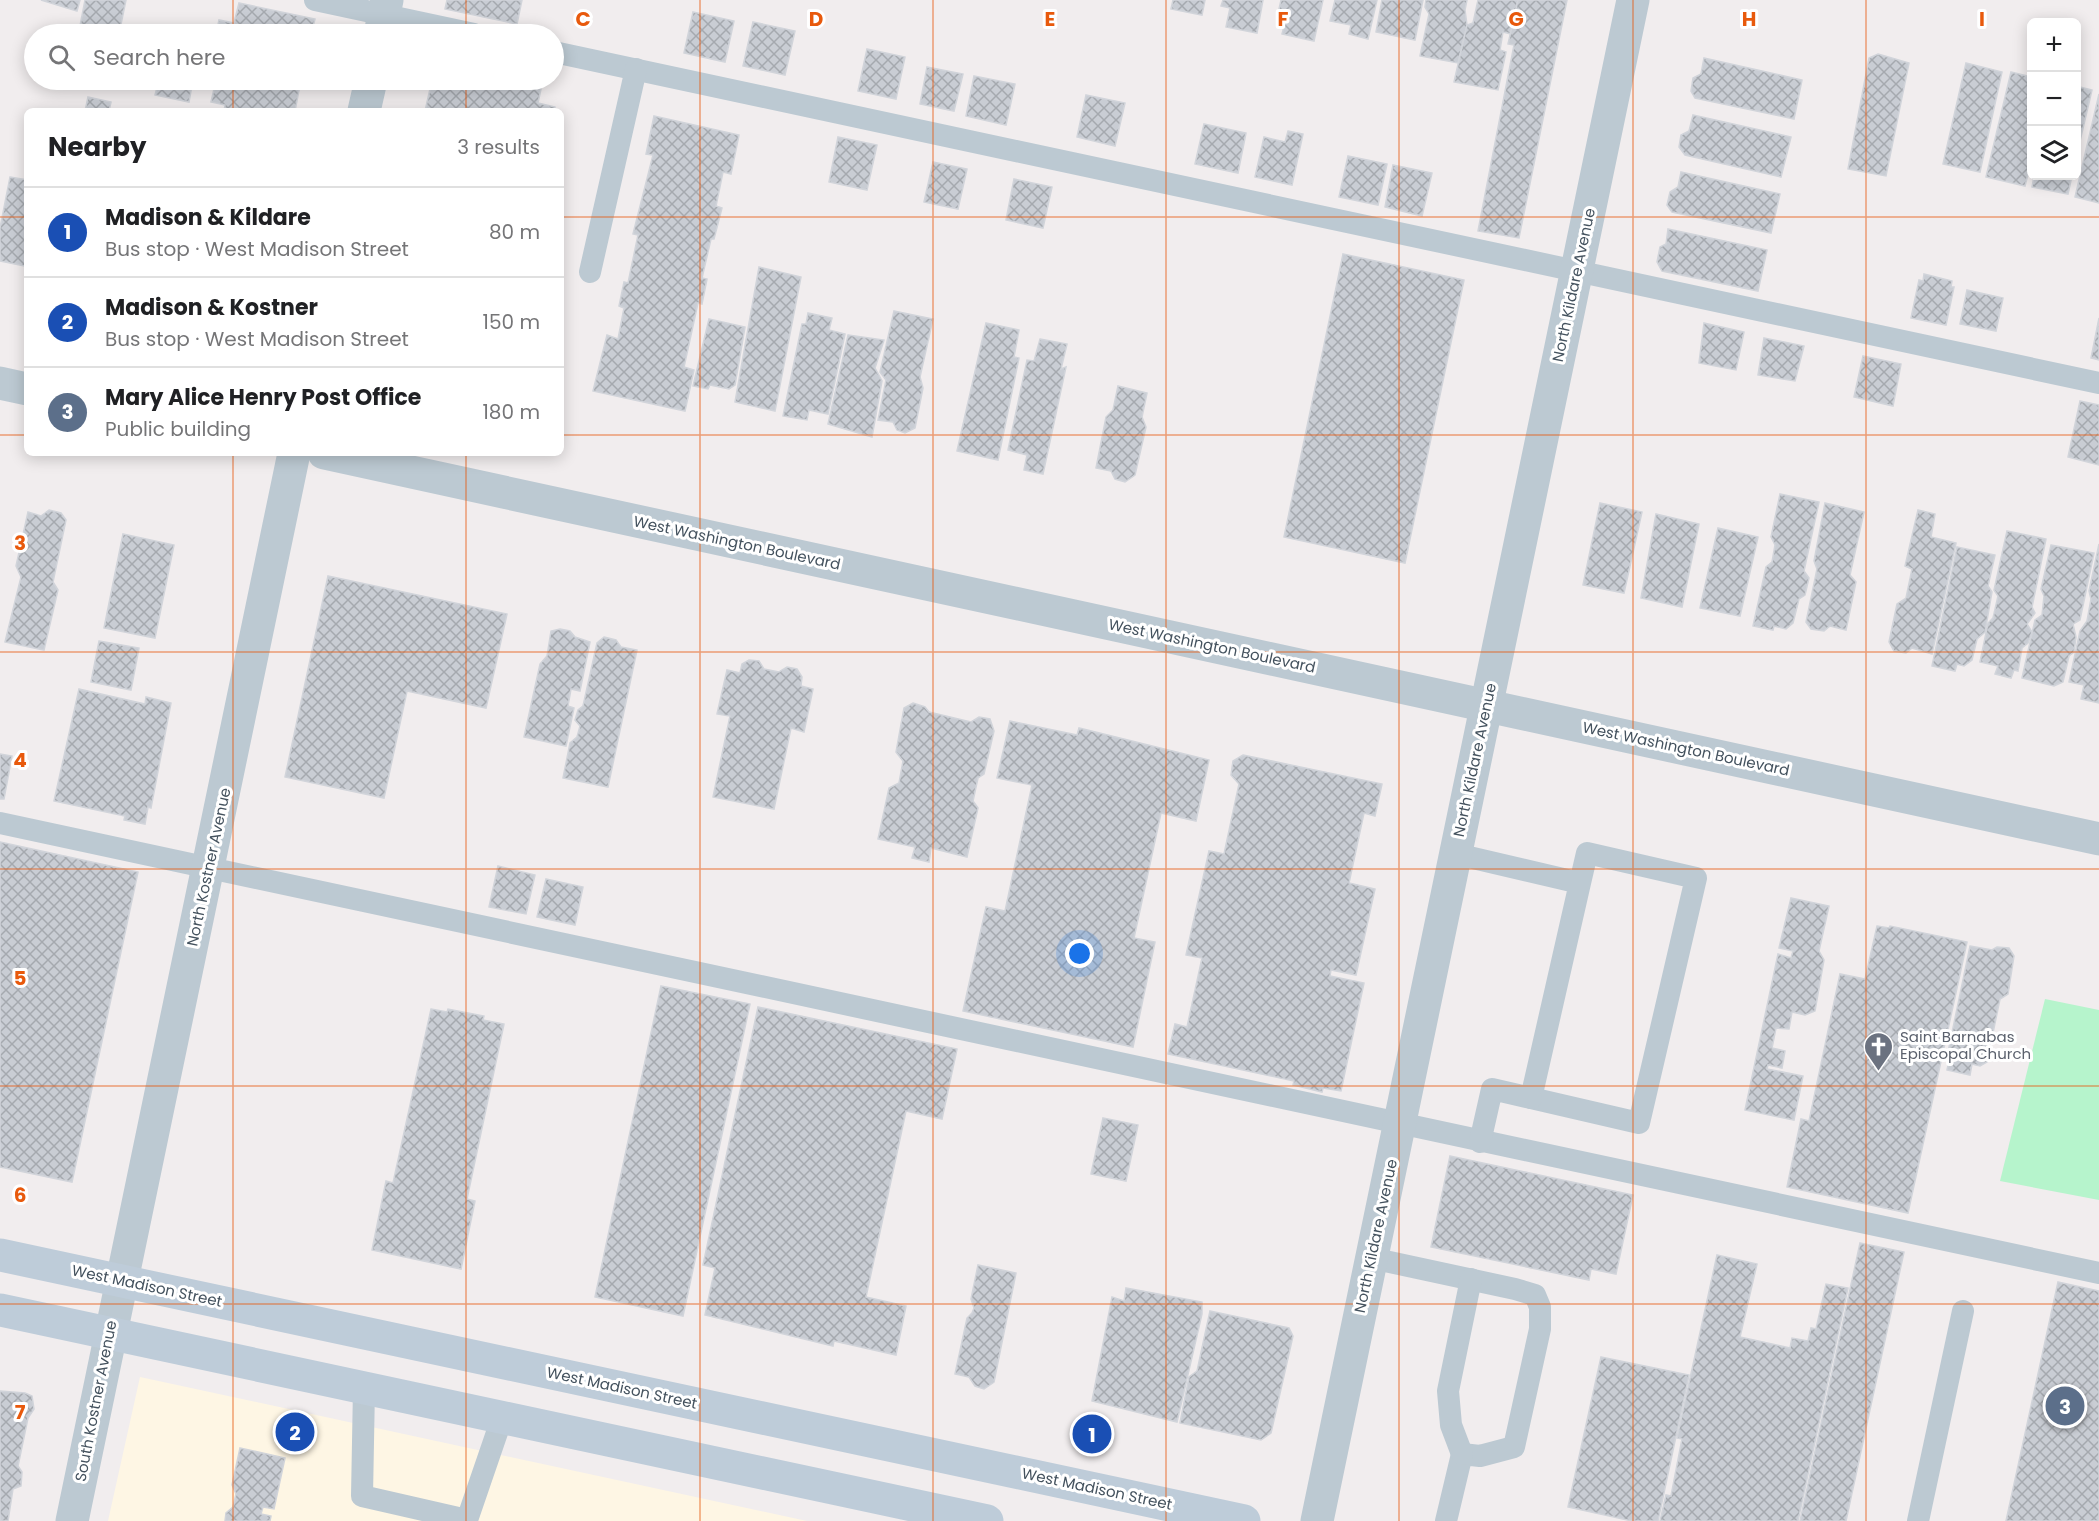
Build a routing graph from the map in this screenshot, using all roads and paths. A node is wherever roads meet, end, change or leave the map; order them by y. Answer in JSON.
{"nodes":[{"id":1,"x":315,"y":0,"type":"edge"},
{"id":2,"x":1633,"y":0,"type":"edge"},
{"id":3,"x":384,"y":17,"type":"edge"},
{"id":4,"x":421,"y":24,"type":"edge"},
{"id":5,"x":564,"y":54,"type":"edge"},
{"id":6,"x":636,"y":69,"type":"junction"},
{"id":7,"x":369,"y":90,"type":"edge"},
{"id":8,"x":365,"y":108,"type":"edge"},
{"id":9,"x":1577,"y":271,"type":"junction"},
{"id":10,"x":590,"y":272,"type":"dead end"},
{"id":11,"x":0,"y":383,"type":"edge"},
{"id":12,"x":2099,"y":383,"type":"edge"},
{"id":13,"x":24,"y":388,"type":"edge"},
{"id":14,"x":293,"y":456,"type":"edge"},
{"id":15,"x":338,"y":456,"type":"edge"},
{"id":16,"x":1486,"y":705,"type":"junction"},
{"id":17,"x":0,"y":823,"type":"edge"},
{"id":18,"x":2099,"y":839,"type":"edge"},
{"id":19,"x":1455,"y":854,"type":"junction"},
{"id":20,"x":209,"y":868,"type":"junction"},
{"id":21,"x":1580,"y":883,"type":"junction"},
{"id":22,"x":1531,"y":1098,"type":"junction"},
{"id":23,"x":1399,"y":1124,"type":"junction"},
{"id":24,"x":1480,"y":1142,"type":"junction"},
{"id":25,"x":0,"y":1255,"type":"edge"},
{"id":26,"x":1371,"y":1258,"type":"junction"},
{"id":27,"x":2099,"y":1273,"type":"edge"},
{"id":28,"x":1471,"y":1279,"type":"junction"},
{"id":29,"x":120,"y":1281,"type":"junction"},
{"id":30,"x":0,"y":1310,"type":"edge"},
{"id":31,"x":1963,"y":1311,"type":"dead end"},
{"id":32,"x":110,"y":1334,"type":"junction"},
{"id":33,"x":364,"y":1388,"type":"junction"},
{"id":34,"x":502,"y":1418,"type":"junction"},
{"id":35,"x":1462,"y":1454,"type":"junction"},
{"id":36,"x":72,"y":1521,"type":"edge"},
{"id":37,"x":468,"y":1521,"type":"edge"},
{"id":38,"x":987,"y":1521,"type":"edge"},
{"id":39,"x":1244,"y":1521,"type":"edge"},
{"id":40,"x":1317,"y":1521,"type":"edge"},
{"id":41,"x":1446,"y":1521,"type":"edge"},
{"id":42,"x":1918,"y":1521,"type":"edge"}],
"edges":[{"from":1,"to":3,"type":"lane"},
{"from":2,"to":9,"type":"street","name":"North Kildare Avenue"},
{"from":3,"to":4,"type":"lane"},
{"from":5,"to":6,"type":"lane"},
{"from":6,"to":9,"type":"lane"},
{"from":6,"to":10,"type":"lane"},
{"from":7,"to":8,"type":"street"},
{"from":9,"to":12,"type":"lane"},
{"from":9,"to":16,"type":"street","name":"North Kildare Avenue"},
{"from":11,"to":13,"type":"street"},
{"from":14,"to":20,"type":"street","name":"North Kostner Avenue"},
{"from":15,"to":16,"type":"street","name":"West Washington Boulevard"},
{"from":16,"to":18,"type":"street","name":"West Washington Boulevard"},
{"from":16,"to":19,"type":"street","name":"North Kildare Avenue"},
{"from":17,"to":20,"type":"lane"},
{"from":19,"to":21,"type":"lane"},
{"from":19,"to":23,"type":"street","name":"North Kildare Avenue"},
{"from":20,"to":23,"type":"lane"},
{"from":20,"to":29,"type":"street","name":"North Kostner Avenue"},
{"from":21,"to":22,"type":"lane"},
{"from":21,"to":22,"type":"lane"},
{"from":22,"to":24,"type":"lane"},
{"from":23,"to":24,"type":"lane"},
{"from":23,"to":26,"type":"street","name":"North Kildare Avenue"},
{"from":24,"to":27,"type":"lane"},
{"from":25,"to":29,"type":"main road","name":"West Madison Street"},
{"from":26,"to":28,"type":"lane"},
{"from":26,"to":40,"type":"street","name":"North Kildare Avenue"},
{"from":28,"to":35,"type":"lane"},
{"from":28,"to":35,"type":"lane"},
{"from":29,"to":32,"type":"street","name":"South Kostner Avenue"},
{"from":29,"to":39,"type":"main road","name":"West Madison Street"},
{"from":30,"to":32,"type":"main road"},
{"from":31,"to":42,"type":"lane"},
{"from":32,"to":33,"type":"main road"},
{"from":32,"to":36,"type":"street","name":"South Kostner Avenue"},
{"from":33,"to":34,"type":"main road"},
{"from":33,"to":37,"type":"lane"},
{"from":34,"to":37,"type":"lane"},
{"from":34,"to":38,"type":"main road"},
{"from":35,"to":41,"type":"lane"}]}
